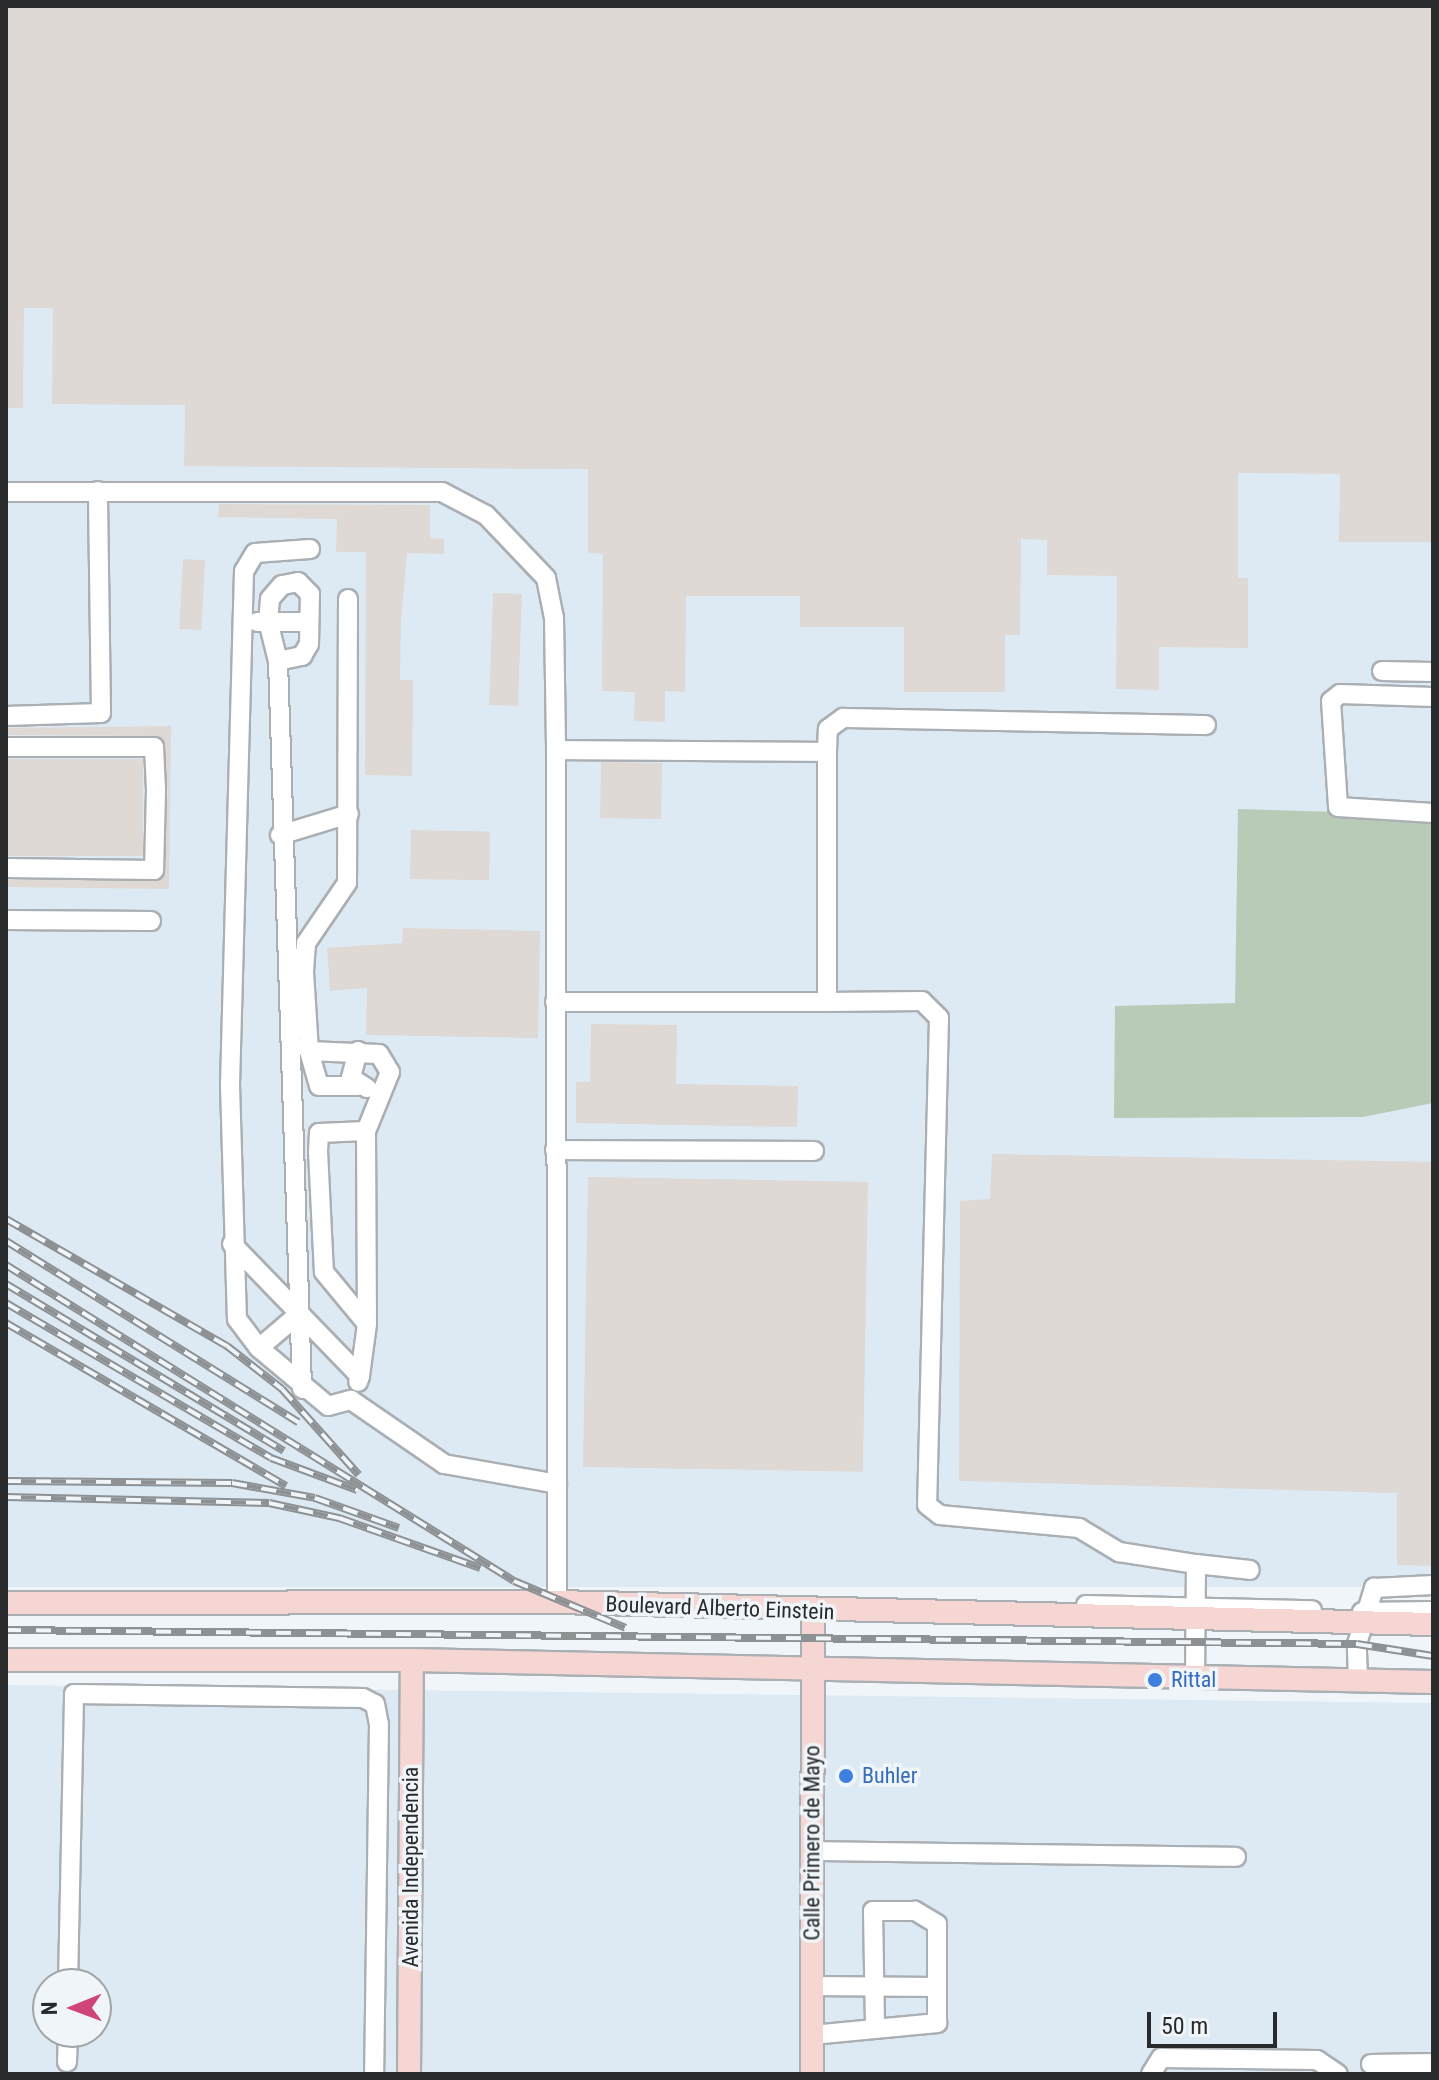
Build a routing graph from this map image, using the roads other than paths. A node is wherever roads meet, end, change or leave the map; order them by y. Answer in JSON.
{"nodes":[{"id":1,"x":98,"y":491,"type":"junction"},
{"id":2,"x":6,"y":492,"type":"edge"},
{"id":3,"x":310,"y":549,"type":"dead end"},
{"id":4,"x":348,"y":599,"type":"dead end"},
{"id":5,"x":268,"y":621,"type":"junction"},
{"id":6,"x":307,"y":622,"type":"junction"},
{"id":7,"x":244,"y":624,"type":"junction"},
{"id":8,"x":278,"y":661,"type":"junction"},
{"id":9,"x":1382,"y":671,"type":"dead end"},
{"id":10,"x":1433,"y":672,"type":"edge"},
{"id":11,"x":1433,"y":697,"type":"edge"},
{"id":12,"x":6,"y":716,"type":"edge"},
{"id":13,"x":1206,"y":725,"type":"dead end"},
{"id":14,"x":6,"y":747,"type":"edge"},
{"id":15,"x":556,"y":750,"type":"junction"},
{"id":16,"x":827,"y":752,"type":"junction"},
{"id":17,"x":1433,"y":813,"type":"edge"},
{"id":18,"x":349,"y":814,"type":"junction"},
{"id":19,"x":280,"y":835,"type":"junction"},
{"id":20,"x":6,"y":868,"type":"edge"},
{"id":21,"x":6,"y":920,"type":"edge"},
{"id":22,"x":151,"y":921,"type":"dead end"},
{"id":23,"x":555,"y":1002,"type":"junction"},
{"id":24,"x":827,"y":1002,"type":"junction"},
{"id":25,"x":309,"y":1051,"type":"junction"},
{"id":26,"x":358,"y":1051,"type":"junction"},
{"id":27,"x":384,"y":1085,"type":"junction"},
{"id":28,"x":358,"y":1086,"type":"junction"},
{"id":29,"x":366,"y":1131,"type":"junction"},
{"id":30,"x":293,"y":1133,"type":"junction"},
{"id":31,"x":319,"y":1133,"type":"junction"},
{"id":32,"x":555,"y":1150,"type":"junction"},
{"id":33,"x":814,"y":1151,"type":"dead end"},
{"id":34,"x":232,"y":1244,"type":"junction"},
{"id":35,"x":300,"y":1313,"type":"junction"},
{"id":36,"x":367,"y":1324,"type":"junction"},
{"id":37,"x":259,"y":1348,"type":"junction"},
{"id":38,"x":360,"y":1376,"type":"junction"},
{"id":39,"x":302,"y":1389,"type":"junction"},
{"id":40,"x":351,"y":1400,"type":"junction"},
{"id":41,"x":557,"y":1484,"type":"junction"},
{"id":42,"x":1196,"y":1564,"type":"junction"},
{"id":43,"x":1250,"y":1570,"type":"dead end"},
{"id":44,"x":1433,"y":1585,"type":"edge"},
{"id":45,"x":557,"y":1602,"type":"junction"},
{"id":46,"x":6,"y":1603,"type":"edge"},
{"id":47,"x":1433,"y":1611,"type":"edge"},
{"id":48,"x":1195,"y":1612,"type":"junction"},
{"id":49,"x":813,"y":1613,"type":"junction"},
{"id":50,"x":1364,"y":1618,"type":"junction"},
{"id":51,"x":1433,"y":1624,"type":"edge"},
{"id":52,"x":6,"y":1660,"type":"edge"},
{"id":53,"x":412,"y":1660,"type":"junction"},
{"id":54,"x":813,"y":1670,"type":"junction"},
{"id":55,"x":1195,"y":1677,"type":"junction"},
{"id":56,"x":1358,"y":1680,"type":"junction"},
{"id":57,"x":1433,"y":1682,"type":"edge"},
{"id":58,"x":812,"y":1851,"type":"junction"},
{"id":59,"x":1236,"y":1857,"type":"dead end"},
{"id":60,"x":68,"y":1968,"type":"edge"},
{"id":61,"x":812,"y":1986,"type":"junction"},
{"id":62,"x":874,"y":1986,"type":"junction"},
{"id":63,"x":936,"y":1987,"type":"junction"},
{"id":64,"x":875,"y":2027,"type":"junction"},
{"id":65,"x":812,"y":2035,"type":"junction"},
{"id":66,"x":67,"y":2048,"type":"edge"},
{"id":67,"x":67,"y":2062,"type":"dead end"},
{"id":68,"x":1371,"y":2064,"type":"dead end"},
{"id":69,"x":1433,"y":2068,"type":"edge"},
{"id":70,"x":374,"y":2074,"type":"edge"},
{"id":71,"x":409,"y":2074,"type":"edge"},
{"id":72,"x":812,"y":2074,"type":"edge"},
{"id":73,"x":1151,"y":2074,"type":"edge"},
{"id":74,"x":1338,"y":2074,"type":"edge"}],
"edges":[{"from":1,"to":2,"type":"lane"},
{"from":1,"to":12,"type":"lane"},
{"from":1,"to":15,"type":"lane"},
{"from":3,"to":7,"type":"lane"},
{"from":4,"to":18,"type":"lane"},
{"from":5,"to":6,"type":"lane"},
{"from":5,"to":6,"type":"lane"},
{"from":5,"to":7,"type":"lane"},
{"from":5,"to":8,"type":"lane"},
{"from":6,"to":8,"type":"lane"},
{"from":7,"to":34,"type":"lane"},
{"from":8,"to":19,"type":"lane"},
{"from":9,"to":10,"type":"lane"},
{"from":11,"to":17,"type":"lane"},
{"from":13,"to":16,"type":"lane"},
{"from":14,"to":20,"type":"lane"},
{"from":15,"to":16,"type":"lane"},
{"from":15,"to":23,"type":"lane"},
{"from":16,"to":24,"type":"lane"},
{"from":18,"to":19,"type":"lane"},
{"from":18,"to":25,"type":"lane"},
{"from":19,"to":30,"type":"lane"},
{"from":21,"to":22,"type":"lane"},
{"from":23,"to":24,"type":"lane"},
{"from":23,"to":32,"type":"lane"},
{"from":24,"to":42,"type":"lane"},
{"from":25,"to":26,"type":"lane"},
{"from":25,"to":28,"type":"lane"},
{"from":26,"to":27,"type":"lane"},
{"from":26,"to":28,"type":"lane"},
{"from":27,"to":28,"type":"lane"},
{"from":27,"to":29,"type":"lane"},
{"from":29,"to":31,"type":"lane"},
{"from":29,"to":36,"type":"lane"},
{"from":30,"to":31,"type":"lane"},
{"from":30,"to":35,"type":"lane"},
{"from":31,"to":36,"type":"lane"},
{"from":32,"to":33,"type":"lane"},
{"from":32,"to":41,"type":"lane"},
{"from":34,"to":35,"type":"lane"},
{"from":34,"to":37,"type":"lane"},
{"from":35,"to":37,"type":"lane"},
{"from":35,"to":38,"type":"lane"},
{"from":35,"to":39,"type":"lane"},
{"from":36,"to":38,"type":"lane"},
{"from":37,"to":39,"type":"lane"},
{"from":38,"to":40,"type":"lane"},
{"from":39,"to":40,"type":"lane"},
{"from":40,"to":41,"type":"lane"},
{"from":41,"to":45,"type":"lane"},
{"from":42,"to":43,"type":"lane"},
{"from":42,"to":48,"type":"lane"},
{"from":44,"to":50,"type":"lane"},
{"from":45,"to":46,"type":"main road","name":"Boulevard Alberto Einstein"},
{"from":45,"to":49,"type":"main road","name":"Boulevard Alberto Einstein"},
{"from":47,"to":50,"type":"lane"},
{"from":48,"to":49,"type":"main road","name":"Boulevard Alberto Einstein"},
{"from":48,"to":50,"type":"main road","name":"Boulevard Alberto Einstein"},
{"from":48,"to":55,"type":"lane"},
{"from":49,"to":54,"type":"main road","name":"Calle Primero de Mayo"},
{"from":50,"to":51,"type":"main road","name":"Boulevard Alberto Einstein"},
{"from":50,"to":56,"type":"lane"},
{"from":52,"to":53,"type":"main road"},
{"from":53,"to":54,"type":"main road"},
{"from":53,"to":71,"type":"main road","name":"Avenida Independencia"},
{"from":54,"to":55,"type":"main road"},
{"from":54,"to":58,"type":"main road","name":"Calle Primero de Mayo"},
{"from":55,"to":56,"type":"main road"},
{"from":56,"to":57,"type":"main road"},
{"from":58,"to":59,"type":"lane"},
{"from":58,"to":61,"type":"main road","name":"Calle Primero de Mayo"},
{"from":60,"to":70,"type":"lane"},
{"from":61,"to":62,"type":"lane"},
{"from":61,"to":65,"type":"main road","name":"Calle Primero de Mayo"},
{"from":62,"to":63,"type":"lane"},
{"from":62,"to":63,"type":"lane"},
{"from":62,"to":64,"type":"lane"},
{"from":63,"to":64,"type":"lane"},
{"from":64,"to":65,"type":"lane"},
{"from":65,"to":72,"type":"main road","name":"Calle Primero de Mayo"},
{"from":66,"to":67,"type":"lane"},
{"from":68,"to":69,"type":"lane"},
{"from":73,"to":74,"type":"lane"}]}
